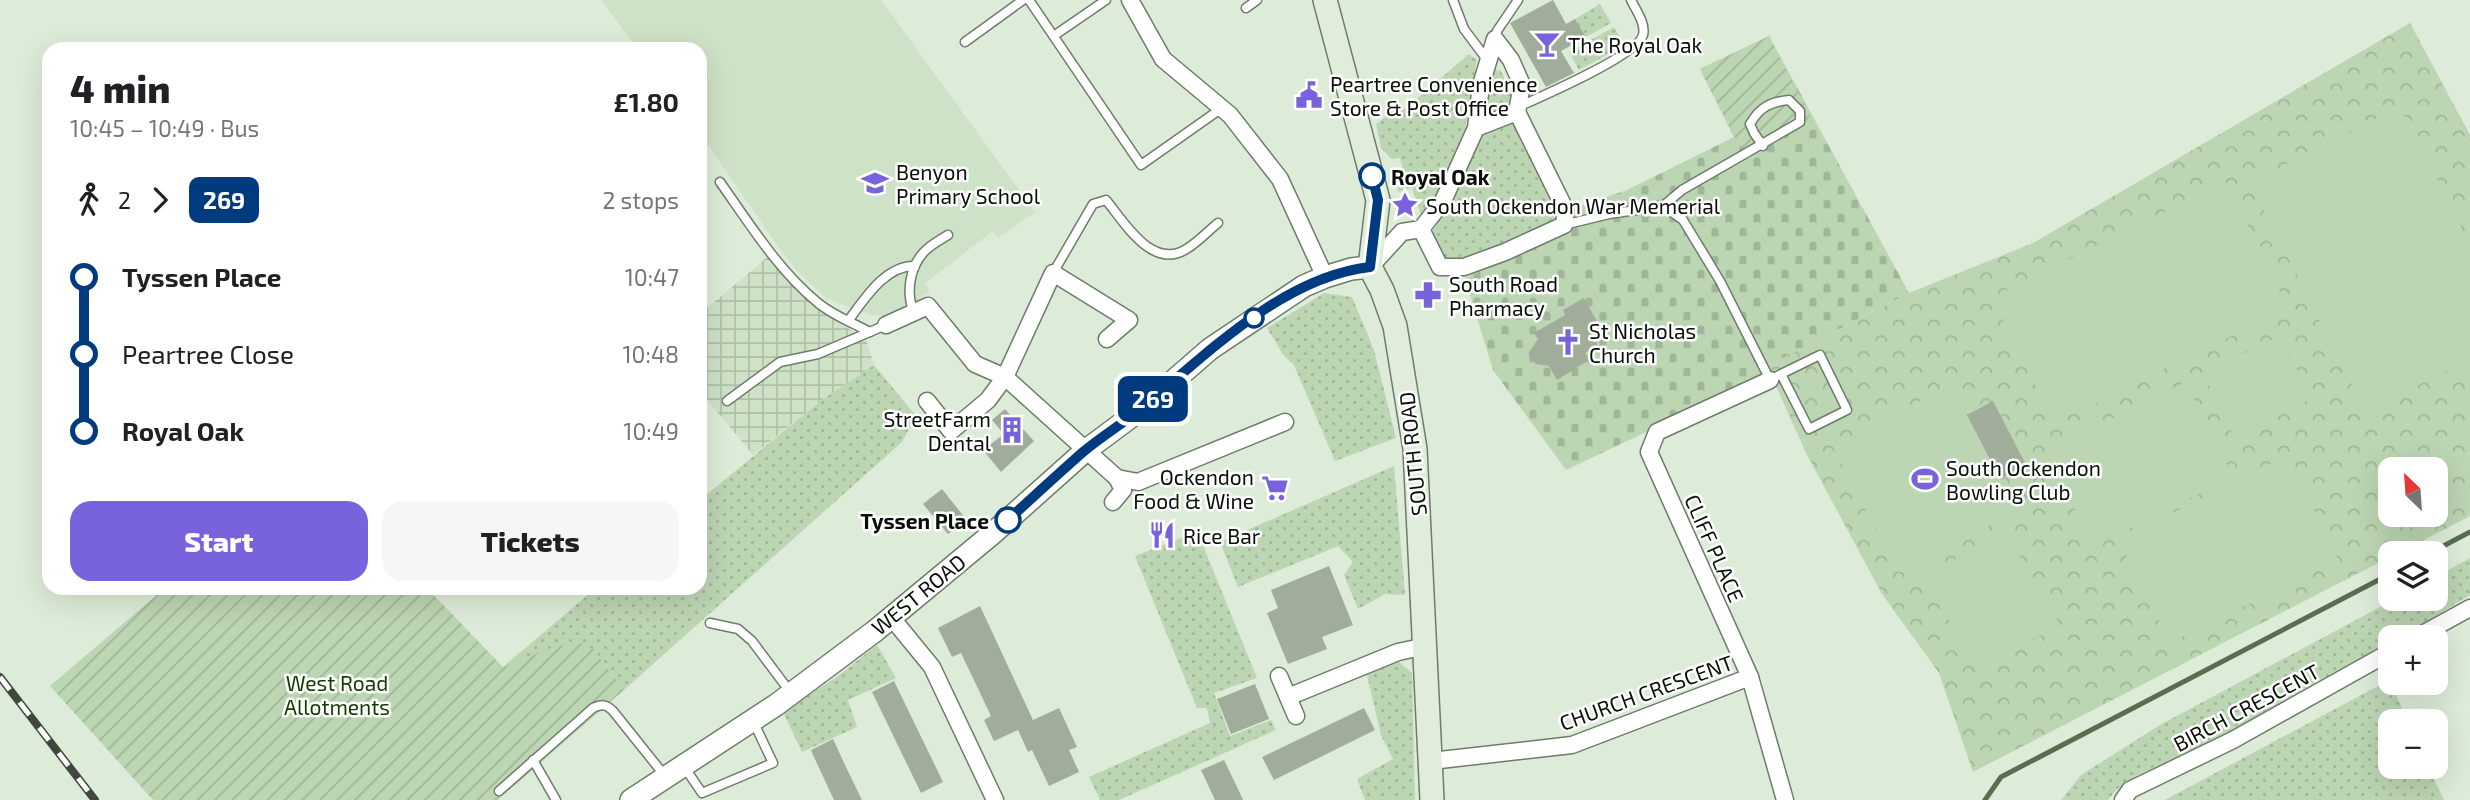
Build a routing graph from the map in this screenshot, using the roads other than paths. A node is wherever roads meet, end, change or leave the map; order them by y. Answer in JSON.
{"nodes":[{"id":1,"x":1023,"y":0,"type":"edge"},
{"id":2,"x":1029,"y":0,"type":"edge"},
{"id":3,"x":1106,"y":0,"type":"edge"},
{"id":4,"x":1130,"y":0,"type":"edge"},
{"id":5,"x":1257,"y":0,"type":"edge"},
{"id":6,"x":1325,"y":0,"type":"edge"},
{"id":7,"x":1453,"y":0,"type":"edge"},
{"id":8,"x":1518,"y":0,"type":"edge"},
{"id":9,"x":1631,"y":0,"type":"edge"},
{"id":10,"x":1246,"y":8,"type":"dead end"},
{"id":11,"x":1055,"y":35,"type":"junction"},
{"id":12,"x":1495,"y":39,"type":"junction"},
{"id":13,"x":965,"y":42,"type":"dead end"},
{"id":14,"x":1488,"y":61,"type":"junction"},
{"id":15,"x":1222,"y":108,"type":"junction"},
{"id":16,"x":1518,"y":110,"type":"junction"},
{"id":17,"x":1476,"y":128,"type":"junction"},
{"id":18,"x":1763,"y":146,"type":"junction"},
{"id":19,"x":720,"y":182,"type":"dead end"},
{"id":20,"x":1663,"y":206,"type":"junction"},
{"id":21,"x":1218,"y":223,"type":"dead end"},
{"id":22,"x":1564,"y":225,"type":"junction"},
{"id":23,"x":1421,"y":229,"type":"junction"},
{"id":24,"x":948,"y":235,"type":"dead end"},
{"id":25,"x":915,"y":266,"type":"junction"},
{"id":26,"x":1370,"y":267,"type":"junction"},
{"id":27,"x":1053,"y":272,"type":"junction"},
{"id":28,"x":1325,"y":277,"type":"junction"},
{"id":29,"x":914,"y":313,"type":"junction"},
{"id":30,"x":848,"y":321,"type":"junction"},
{"id":31,"x":886,"y":325,"type":"joint"},
{"id":32,"x":870,"y":332,"type":"junction"},
{"id":33,"x":1107,"y":339,"type":"dead end"},
{"id":34,"x":1005,"y":377,"type":"junction"},
{"id":35,"x":1776,"y":377,"type":"junction"},
{"id":36,"x":727,"y":401,"type":"dead end"},
{"id":37,"x":927,"y":401,"type":"dead end"},
{"id":38,"x":1285,"y":422,"type":"dead end"},
{"id":39,"x":1085,"y":451,"type":"junction"},
{"id":40,"x":1117,"y":478,"type":"junction"},
{"id":41,"x":1113,"y":502,"type":"dead end"},
{"id":42,"x":2470,"y":608,"type":"edge"},
{"id":43,"x":891,"y":617,"type":"junction"},
{"id":44,"x":710,"y":623,"type":"dead end"},
{"id":45,"x":2439,"y":625,"type":"edge"},
{"id":46,"x":1426,"y":646,"type":"junction"},
{"id":47,"x":2378,"y":659,"type":"edge"},
{"id":48,"x":1279,"y":676,"type":"dead end"},
{"id":49,"x":1750,"y":677,"type":"junction"},
{"id":50,"x":791,"y":694,"type":"junction"},
{"id":51,"x":1288,"y":697,"type":"junction"},
{"id":52,"x":1296,"y":716,"type":"dead end"},
{"id":53,"x":752,"y":720,"type":"junction"},
{"id":54,"x":533,"y":760,"type":"junction"},
{"id":55,"x":1432,"y":761,"type":"junction"},
{"id":56,"x":675,"y":772,"type":"junction"},
{"id":57,"x":499,"y":791,"type":"dead end"},
{"id":58,"x":556,"y":800,"type":"edge"},
{"id":59,"x":631,"y":800,"type":"edge"},
{"id":60,"x":995,"y":800,"type":"edge"},
{"id":61,"x":1432,"y":800,"type":"edge"},
{"id":62,"x":1785,"y":800,"type":"edge"},
{"id":63,"x":2123,"y":800,"type":"edge"}],
"edges":[{"from":1,"to":13,"type":"lane"},
{"from":2,"to":11,"type":"lane"},
{"from":3,"to":11,"type":"lane"},
{"from":4,"to":15,"type":"street"},
{"from":5,"to":10,"type":"lane"},
{"from":6,"to":26,"type":"main road"},
{"from":7,"to":14,"type":"lane"},
{"from":8,"to":12,"type":"lane"},
{"from":9,"to":16,"type":"lane"},
{"from":11,"to":15,"type":"lane"},
{"from":12,"to":14,"type":"street"},
{"from":12,"to":16,"type":"street"},
{"from":14,"to":17,"type":"street"},
{"from":15,"to":28,"type":"street"},
{"from":16,"to":17,"type":"street"},
{"from":16,"to":22,"type":"street"},
{"from":17,"to":23,"type":"street"},
{"from":18,"to":18,"type":"lane"},
{"from":18,"to":20,"type":"lane"},
{"from":19,"to":30,"type":"lane"},
{"from":20,"to":22,"type":"lane"},
{"from":20,"to":35,"type":"lane"},
{"from":21,"to":27,"type":"lane"},
{"from":22,"to":23,"type":"street"},
{"from":23,"to":26,"type":"street"},
{"from":24,"to":25,"type":"lane"},
{"from":25,"to":29,"type":"lane"},
{"from":25,"to":30,"type":"lane"},
{"from":26,"to":28,"type":"street","name":"WEST ROAD"},
{"from":26,"to":46,"type":"main road","name":"SOUTH ROAD"},
{"from":27,"to":33,"type":"street"},
{"from":27,"to":34,"type":"street"},
{"from":28,"to":39,"type":"street","name":"WEST ROAD"},
{"from":29,"to":31,"type":"street"},
{"from":29,"to":34,"type":"street"},
{"from":30,"to":32,"type":"lane"},
{"from":31,"to":32,"type":"lane"},
{"from":32,"to":36,"type":"lane"},
{"from":34,"to":37,"type":"street"},
{"from":34,"to":39,"type":"street"},
{"from":35,"to":35,"type":"lane"},
{"from":35,"to":49,"type":"street","name":"CLIFF PLACE"},
{"from":38,"to":40,"type":"street"},
{"from":39,"to":40,"type":"street"},
{"from":39,"to":43,"type":"street","name":"WEST ROAD"},
{"from":40,"to":41,"type":"street"},
{"from":42,"to":45,"type":"street"},
{"from":43,"to":50,"type":"street","name":"WEST ROAD"},
{"from":43,"to":60,"type":"street"},
{"from":44,"to":50,"type":"lane"},
{"from":46,"to":51,"type":"street"},
{"from":46,"to":55,"type":"main road","name":"SOUTH ROAD"},
{"from":47,"to":63,"type":"street","name":"BIRCH CRESCENT"},
{"from":48,"to":51,"type":"street"},
{"from":49,"to":55,"type":"street","name":"CHURCH CRESCENT"},
{"from":49,"to":62,"type":"street","name":"CLIFF PLACE"},
{"from":50,"to":53,"type":"street","name":"WEST ROAD"},
{"from":51,"to":52,"type":"street"},
{"from":53,"to":56,"type":"street","name":"WEST ROAD"},
{"from":53,"to":56,"type":"lane"},
{"from":54,"to":56,"type":"lane"},
{"from":54,"to":57,"type":"lane"},
{"from":54,"to":58,"type":"lane"},
{"from":55,"to":61,"type":"main road","name":"SOUTH ROAD"},
{"from":56,"to":59,"type":"street","name":"WEST ROAD"}]}
